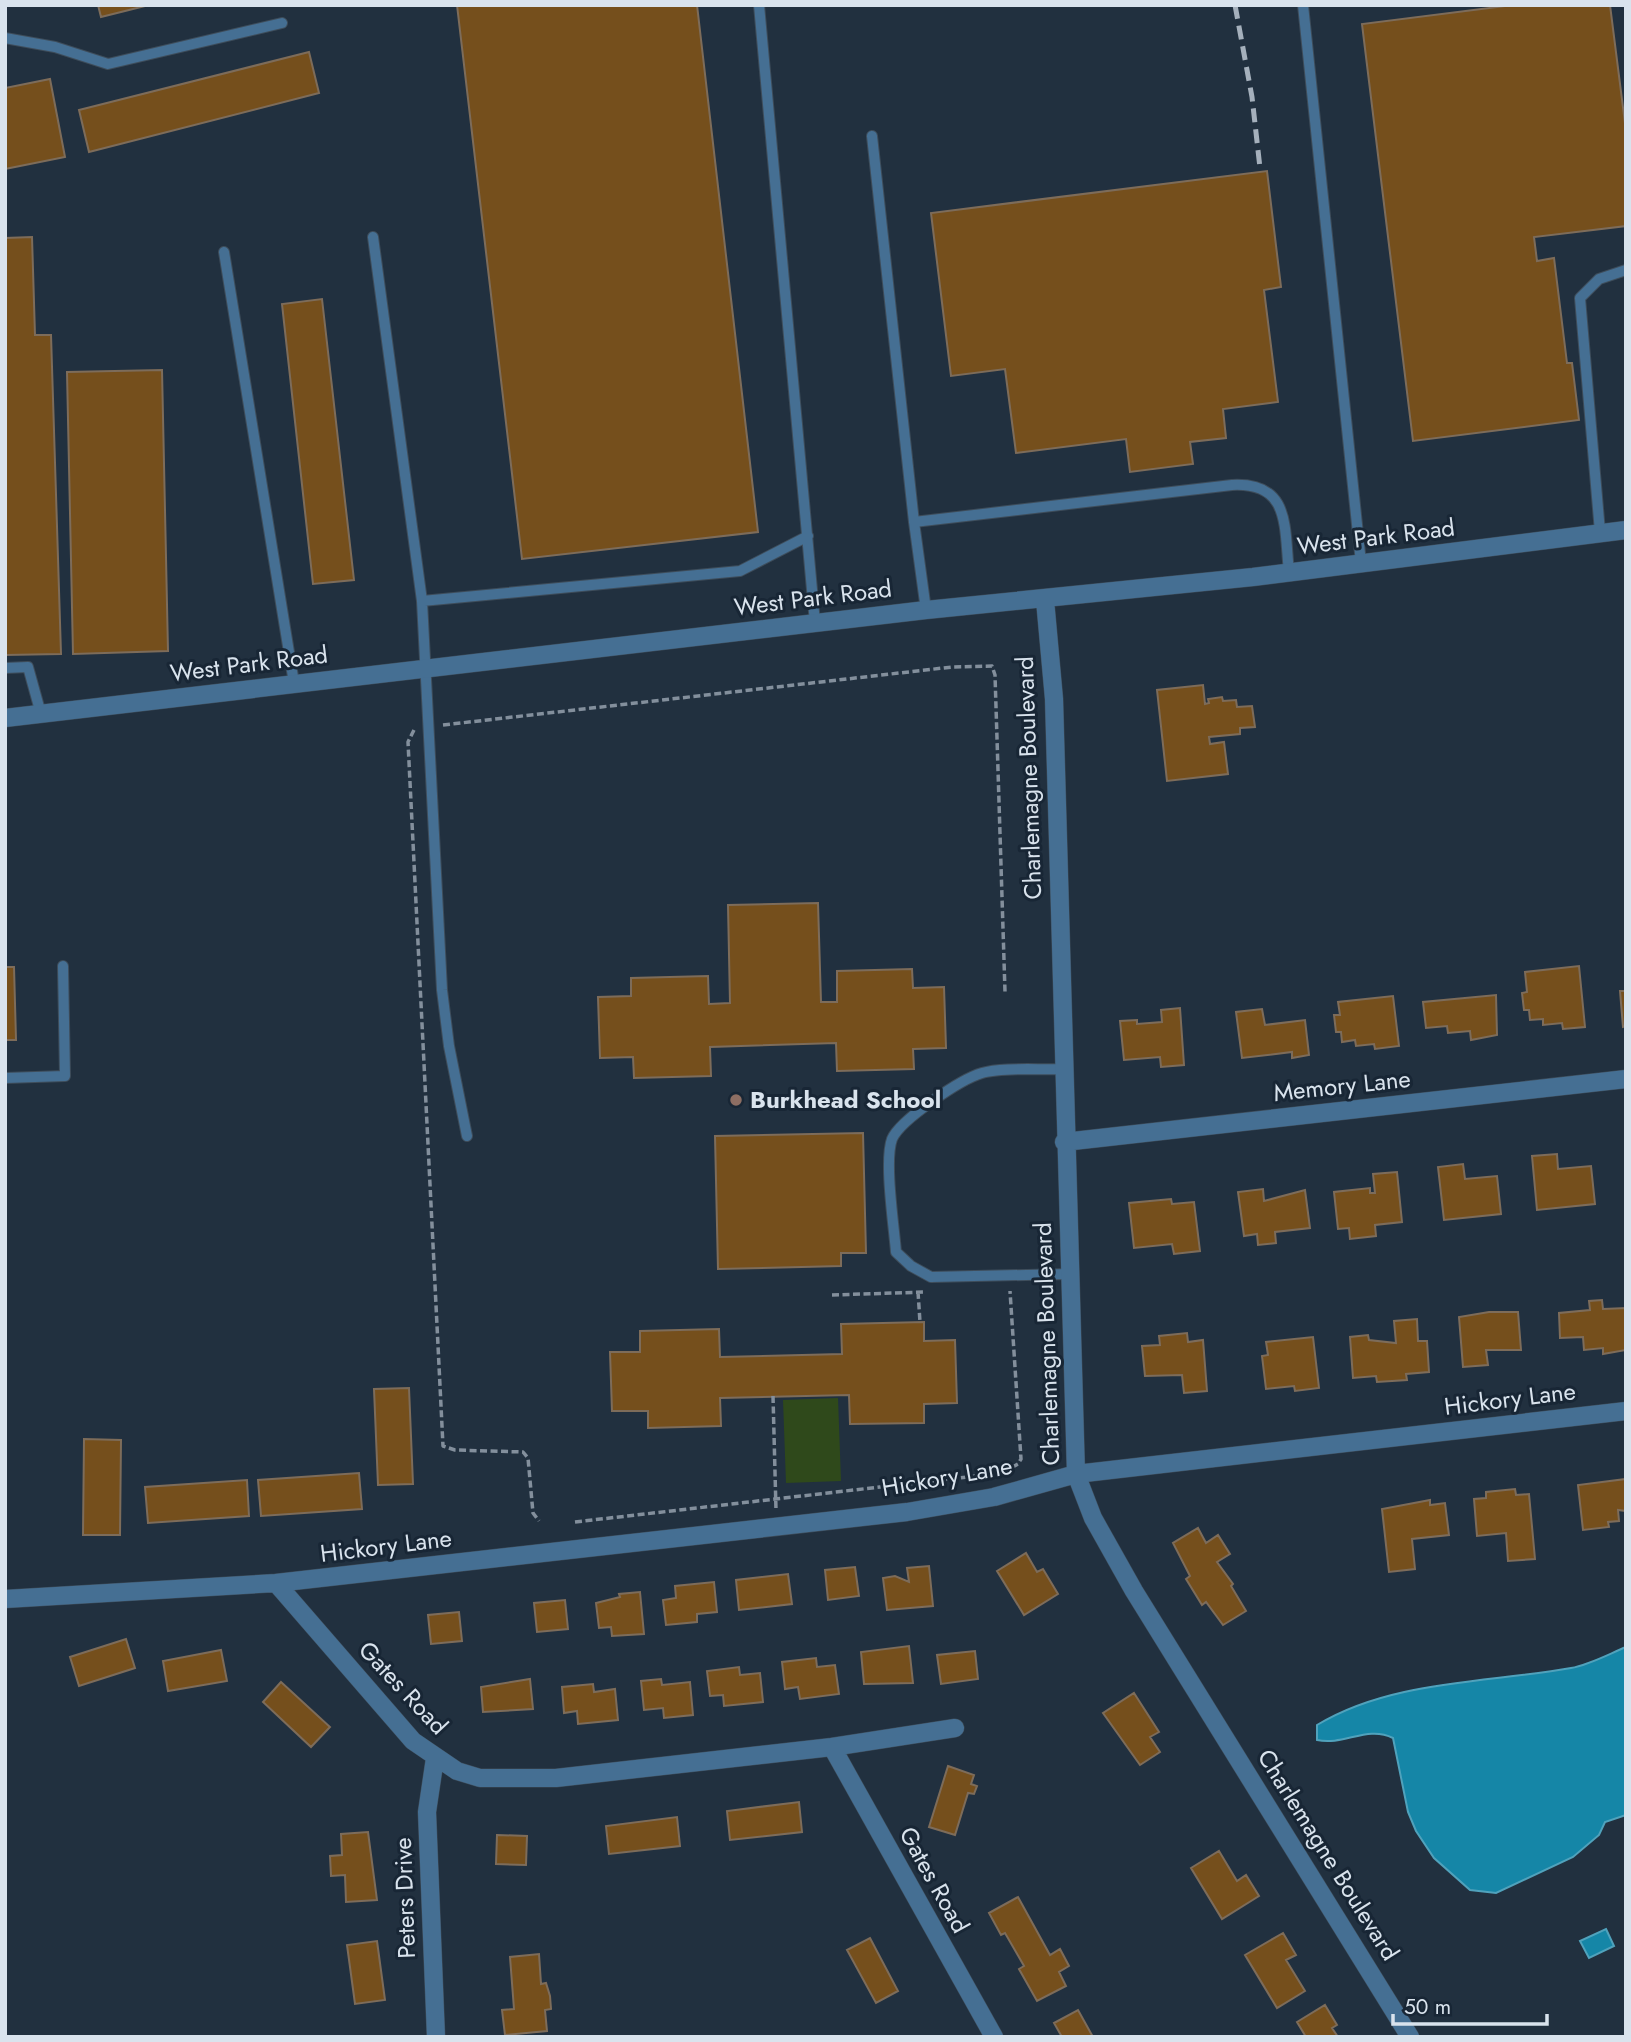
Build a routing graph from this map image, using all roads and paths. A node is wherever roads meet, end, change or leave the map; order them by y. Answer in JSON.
{"nodes":[{"id":1,"x":760,"y":5,"type":"edge"},
{"id":2,"x":1303,"y":5,"type":"edge"},
{"id":3,"x":282,"y":23,"type":"dead end"},
{"id":4,"x":5,"y":38,"type":"edge"},
{"id":5,"x":872,"y":136,"type":"dead end"},
{"id":6,"x":373,"y":237,"type":"dead end"},
{"id":7,"x":224,"y":251,"type":"dead end"},
{"id":8,"x":1626,"y":270,"type":"edge"},
{"id":9,"x":914,"y":522,"type":"junction"},
{"id":10,"x":1626,"y":530,"type":"edge"},
{"id":11,"x":1600,"y":533,"type":"junction"},
{"id":12,"x":808,"y":536,"type":"junction"},
{"id":13,"x":1361,"y":563,"type":"junction"},
{"id":14,"x":1289,"y":572,"type":"junction"},
{"id":15,"x":1045,"y":600,"type":"junction"},
{"id":16,"x":422,"y":601,"type":"junction"},
{"id":17,"x":926,"y":610,"type":"junction"},
{"id":18,"x":815,"y":623,"type":"junction"},
{"id":19,"x":425,"y":667,"type":"junction"},
{"id":20,"x":5,"y":668,"type":"edge"},
{"id":21,"x":294,"y":683,"type":"junction"},
{"id":22,"x":41,"y":714,"type":"junction"},
{"id":23,"x":5,"y":718,"type":"edge"},
{"id":24,"x":443,"y":725,"type":"dead end"},
{"id":25,"x":417,"y":728,"type":"dead end"},
{"id":26,"x":63,"y":966,"type":"dead end"},
{"id":27,"x":1005,"y":992,"type":"dead end"},
{"id":28,"x":1062,"y":1069,"type":"junction"},
{"id":29,"x":5,"y":1078,"type":"edge"},
{"id":30,"x":1626,"y":1079,"type":"edge"},
{"id":31,"x":467,"y":1136,"type":"dead end"},
{"id":32,"x":1064,"y":1142,"type":"junction"},
{"id":33,"x":1069,"y":1274,"type":"junction"},
{"id":34,"x":1010,"y":1291,"type":"dead end"},
{"id":35,"x":918,"y":1292,"type":"dead end"},
{"id":36,"x":919,"y":1322,"type":"dead end"},
{"id":37,"x":773,"y":1396,"type":"dead end"},
{"id":38,"x":1626,"y":1410,"type":"edge"},
{"id":39,"x":1076,"y":1474,"type":"junction"},
{"id":40,"x":776,"y":1500,"type":"junction"},
{"id":41,"x":777,"y":1517,"type":"dead end"},
{"id":42,"x":539,"y":1521,"type":"dead end"},
{"id":43,"x":575,"y":1522,"type":"dead end"},
{"id":44,"x":276,"y":1583,"type":"junction"},
{"id":45,"x":5,"y":1599,"type":"edge"},
{"id":46,"x":955,"y":1728,"type":"dead end"},
{"id":47,"x":832,"y":1747,"type":"junction"},
{"id":48,"x":435,"y":1758,"type":"junction"},
{"id":49,"x":436,"y":2037,"type":"edge"},
{"id":50,"x":994,"y":2037,"type":"edge"},
{"id":51,"x":1410,"y":2037,"type":"edge"}],
"edges":[{"from":1,"to":12,"type":"lane"},
{"from":2,"to":13,"type":"lane"},
{"from":3,"to":4,"type":"lane"},
{"from":5,"to":9,"type":"lane"},
{"from":6,"to":16,"type":"lane"},
{"from":7,"to":21,"type":"lane"},
{"from":8,"to":11,"type":"lane"},
{"from":9,"to":14,"type":"lane"},
{"from":9,"to":17,"type":"lane"},
{"from":10,"to":11,"type":"street","name":"West Park Road"},
{"from":11,"to":13,"type":"street","name":"West Park Road"},
{"from":12,"to":16,"type":"lane"},
{"from":12,"to":18,"type":"lane"},
{"from":13,"to":14,"type":"street","name":"West Park Road"},
{"from":14,"to":15,"type":"street","name":"West Park Road"},
{"from":15,"to":17,"type":"street","name":"West Park Road"},
{"from":15,"to":28,"type":"street","name":"Charlemagne Boulevard"},
{"from":16,"to":19,"type":"lane"},
{"from":17,"to":18,"type":"street","name":"West Park Road"},
{"from":18,"to":19,"type":"street","name":"West Park Road"},
{"from":19,"to":21,"type":"street","name":"West Park Road"},
{"from":19,"to":31,"type":"lane"},
{"from":20,"to":22,"type":"lane"},
{"from":21,"to":22,"type":"street","name":"West Park Road"},
{"from":22,"to":23,"type":"street","name":"West Park Road"},
{"from":24,"to":27,"type":"path"},
{"from":25,"to":42,"type":"path"},
{"from":26,"to":29,"type":"lane"},
{"from":28,"to":32,"type":"street","name":"Charlemagne Boulevard"},
{"from":28,"to":33,"type":"lane"},
{"from":30,"to":32,"type":"street","name":"Memory Lane"},
{"from":32,"to":33,"type":"street","name":"Charlemagne Boulevard"},
{"from":33,"to":39,"type":"street","name":"Charlemagne Boulevard"},
{"from":34,"to":40,"type":"path"},
{"from":35,"to":36,"type":"path"},
{"from":37,"to":40,"type":"path"},
{"from":38,"to":39,"type":"street","name":"Hickory Lane"},
{"from":39,"to":44,"type":"street","name":"Hickory Lane"},
{"from":39,"to":51,"type":"street","name":"Charlemagne Boulevard"},
{"from":40,"to":41,"type":"path"},
{"from":40,"to":43,"type":"path"},
{"from":44,"to":45,"type":"street"},
{"from":44,"to":48,"type":"street","name":"Gates Road"},
{"from":46,"to":47,"type":"street","name":"Gates Road"},
{"from":47,"to":48,"type":"street","name":"Gates Road"},
{"from":47,"to":50,"type":"street","name":"Gates Road"},
{"from":48,"to":49,"type":"street","name":"Peters Drive"}]}
